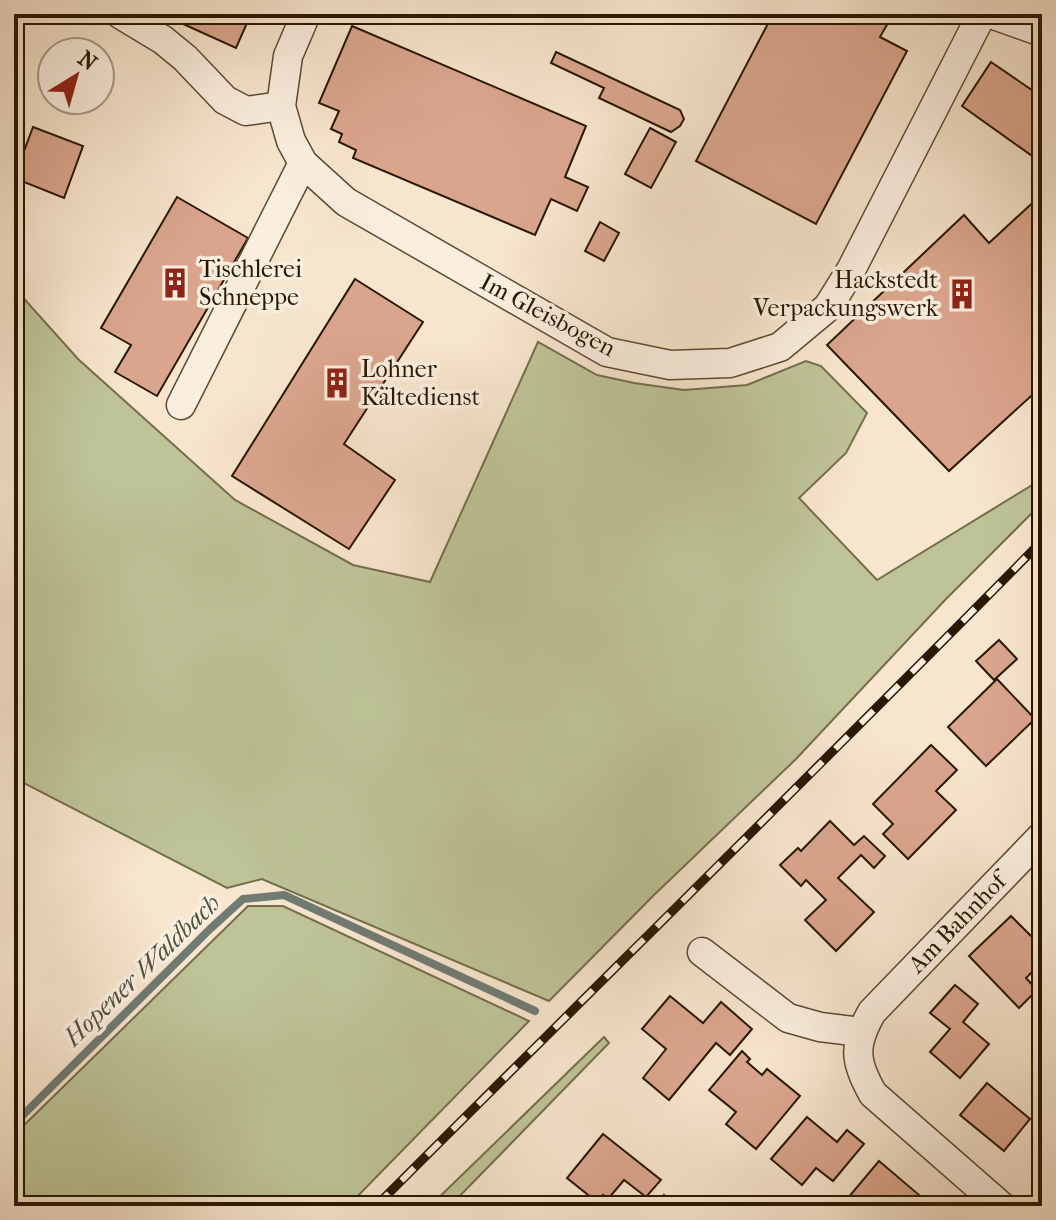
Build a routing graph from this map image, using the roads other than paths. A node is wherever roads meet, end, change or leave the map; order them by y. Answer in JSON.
{"nodes":[{"id":1,"x":120,"y":14,"type":"edge"},
{"id":2,"x":306,"y":14,"type":"edge"},
{"id":3,"x":982,"y":14,"type":"edge"},
{"id":4,"x":991,"y":14,"type":"edge"},
{"id":5,"x":1042,"y":32,"type":"edge"},
{"id":6,"x":281,"y":106,"type":"junction"},
{"id":7,"x":303,"y":163,"type":"junction"},
{"id":8,"x":181,"y":405,"type":"dead end"},
{"id":9,"x":1042,"y":836,"type":"edge"},
{"id":10,"x":702,"y":952,"type":"dead end"},
{"id":11,"x":866,"y":1022,"type":"junction"},
{"id":12,"x":1001,"y":1206,"type":"edge"}],
"edges":[{"from":1,"to":6,"type":"street"},
{"from":2,"to":6,"type":"street","name":"Im Gleisbogen"},
{"from":3,"to":7,"type":"street","name":"Im Gleisbogen"},
{"from":4,"to":5,"type":"street"},
{"from":6,"to":7,"type":"street","name":"Im Gleisbogen"},
{"from":7,"to":8,"type":"street"},
{"from":9,"to":11,"type":"street","name":"Am Bahnhof"},
{"from":10,"to":11,"type":"street"},
{"from":11,"to":12,"type":"street"}]}
